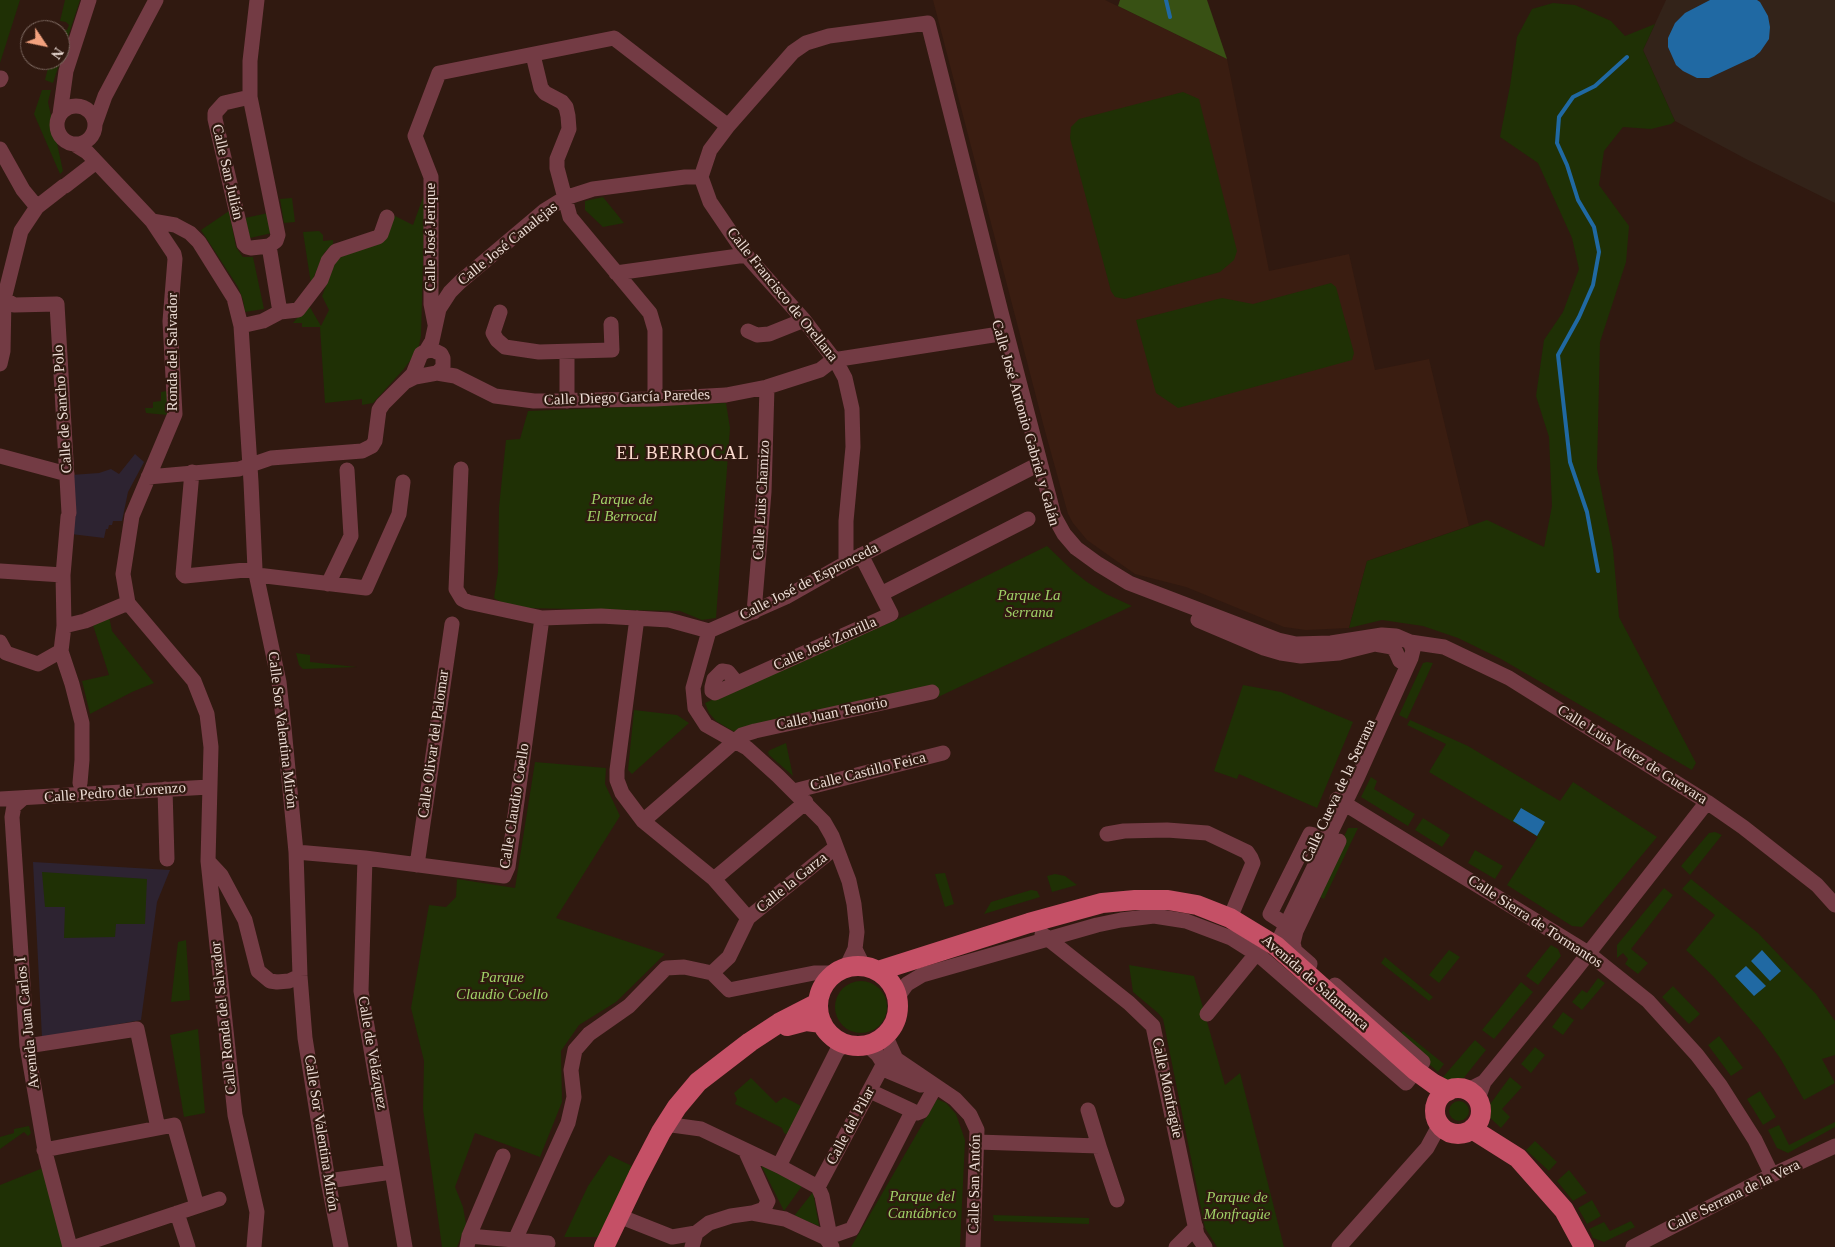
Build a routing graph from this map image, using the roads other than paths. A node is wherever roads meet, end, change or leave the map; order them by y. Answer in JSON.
{"nodes":[{"id":1,"x":89,"y":0,"type":"edge"},
{"id":2,"x":156,"y":0,"type":"edge"},
{"id":3,"x":256,"y":0,"type":"edge"},
{"id":4,"x":533,"y":55,"type":"junction"},
{"id":5,"x":250,"y":97,"type":"junction"},
{"id":6,"x":66,"y":110,"type":"junction"},
{"id":7,"x":92,"y":118,"type":"junction"},
{"id":8,"x":728,"y":126,"type":"junction"},
{"id":9,"x":0,"y":148,"type":"edge"},
{"id":10,"x":86,"y":150,"type":"junction"},
{"id":11,"x":701,"y":178,"type":"junction"},
{"id":12,"x":565,"y":198,"type":"junction"},
{"id":13,"x":37,"y":208,"type":"junction"},
{"id":14,"x":387,"y":217,"type":"dead end"},
{"id":15,"x":152,"y":221,"type":"junction"},
{"id":16,"x":185,"y":230,"type":"junction"},
{"id":17,"x":165,"y":240,"type":"junction"},
{"id":18,"x":270,"y":246,"type":"junction"},
{"id":19,"x":746,"y":256,"type":"junction"},
{"id":20,"x":616,"y":273,"type":"junction"},
{"id":21,"x":431,"y":284,"type":"junction"},
{"id":22,"x":450,"y":292,"type":"junction"},
{"id":23,"x":2,"y":299,"type":"edge"},
{"id":24,"x":280,"y":312,"type":"junction"},
{"id":25,"x":500,"y":312,"type":"dead end"},
{"id":26,"x":804,"y":320,"type":"junction"},
{"id":27,"x":611,"y":324,"type":"dead end"},
{"id":28,"x":241,"y":326,"type":"junction"},
{"id":29,"x":434,"y":329,"type":"junction"},
{"id":30,"x":748,"y":331,"type":"dead end"},
{"id":31,"x":1002,"y":333,"type":"junction"},
{"id":32,"x":567,"y":352,"type":"junction"},
{"id":33,"x":864,"y":355,"type":"junction"},
{"id":34,"x":833,"y":360,"type":"junction"},
{"id":35,"x":429,"y":363,"type":"junction"},
{"id":36,"x":0,"y":364,"type":"edge"},
{"id":37,"x":820,"y":370,"type":"junction"},
{"id":38,"x":845,"y":378,"type":"junction"},
{"id":39,"x":766,"y":387,"type":"junction"},
{"id":40,"x":655,"y":400,"type":"junction"},
{"id":41,"x":567,"y":401,"type":"junction"},
{"id":42,"x":0,"y":456,"type":"edge"},
{"id":43,"x":250,"y":466,"type":"junction"},
{"id":44,"x":1035,"y":466,"type":"junction"},
{"id":45,"x":461,"y":469,"type":"dead end"},
{"id":46,"x":347,"y":470,"type":"dead end"},
{"id":47,"x":192,"y":472,"type":"junction"},
{"id":48,"x":68,"y":474,"type":"junction"},
{"id":49,"x":148,"y":477,"type":"junction"},
{"id":50,"x":403,"y":482,"type":"dead end"},
{"id":51,"x":1028,"y":520,"type":"dead end"},
{"id":52,"x":861,"y":555,"type":"junction"},
{"id":53,"x":846,"y":563,"type":"junction"},
{"id":54,"x":0,"y":571,"type":"edge"},
{"id":55,"x":256,"y":572,"type":"junction"},
{"id":56,"x":63,"y":574,"type":"junction"},
{"id":57,"x":328,"y":584,"type":"junction"},
{"id":58,"x":881,"y":594,"type":"junction"},
{"id":59,"x":128,"y":604,"type":"junction"},
{"id":60,"x":754,"y":612,"type":"junction"},
{"id":61,"x":542,"y":618,"type":"junction"},
{"id":62,"x":637,"y":618,"type":"junction"},
{"id":63,"x":452,"y":624,"type":"dead end"},
{"id":64,"x":64,"y":626,"type":"junction"},
{"id":65,"x":709,"y":630,"type":"junction"},
{"id":66,"x":0,"y":642,"type":"edge"},
{"id":67,"x":1410,"y":642,"type":"junction"},
{"id":68,"x":1375,"y":644,"type":"junction"},
{"id":69,"x":1430,"y":645,"type":"junction"},
{"id":70,"x":61,"y":651,"type":"junction"},
{"id":71,"x":1406,"y":659,"type":"junction"},
{"id":72,"x":737,"y":683,"type":"dead end"},
{"id":73,"x":932,"y":692,"type":"dead end"},
{"id":74,"x":734,"y":742,"type":"junction"},
{"id":75,"x":943,"y":753,"type":"dead end"},
{"id":76,"x":80,"y":783,"type":"dead end"},
{"id":77,"x":209,"y":787,"type":"junction"},
{"id":78,"x":165,"y":789,"type":"junction"},
{"id":79,"x":794,"y":791,"type":"junction"},
{"id":80,"x":8,"y":801,"type":"edge"},
{"id":81,"x":1341,"y":801,"type":"junction"},
{"id":82,"x":806,"y":802,"type":"junction"},
{"id":83,"x":1707,"y":802,"type":"junction"},
{"id":84,"x":643,"y":821,"type":"junction"},
{"id":85,"x":1107,"y":834,"type":"dead end"},
{"id":86,"x":1323,"y":837,"type":"junction"},
{"id":87,"x":7,"y":841,"type":"edge"},
{"id":88,"x":836,"y":847,"type":"junction"},
{"id":89,"x":296,"y":852,"type":"junction"},
{"id":90,"x":365,"y":858,"type":"junction"},
{"id":91,"x":166,"y":859,"type":"dead end"},
{"id":92,"x":208,"y":861,"type":"junction"},
{"id":93,"x":417,"y":865,"type":"junction"},
{"id":94,"x":714,"y":879,"type":"junction"},
{"id":95,"x":1835,"y":905,"type":"edge"},
{"id":96,"x":748,"y":918,"type":"junction"},
{"id":97,"x":1230,"y":918,"type":"junction"},
{"id":98,"x":1029,"y":924,"type":"junction"},
{"id":99,"x":1287,"y":925,"type":"junction"},
{"id":100,"x":1047,"y":939,"type":"junction"},
{"id":101,"x":1266,"y":946,"type":"junction"},
{"id":102,"x":1588,"y":953,"type":"junction"},
{"id":103,"x":915,"y":959,"type":"junction"},
{"id":104,"x":845,"y":969,"type":"junction"},
{"id":105,"x":712,"y":973,"type":"junction"},
{"id":106,"x":300,"y":976,"type":"junction"},
{"id":107,"x":896,"y":992,"type":"junction"},
{"id":108,"x":818,"y":1003,"type":"junction"},
{"id":109,"x":1208,"y":1014,"type":"dead end"},
{"id":110,"x":822,"y":1024,"type":"junction"},
{"id":111,"x":887,"y":1034,"type":"junction"},
{"id":112,"x":845,"y":1044,"type":"junction"},
{"id":113,"x":867,"y":1045,"type":"junction"},
{"id":114,"x":27,"y":1046,"type":"junction"},
{"id":115,"x":883,"y":1065,"type":"junction"},
{"id":116,"x":1416,"y":1071,"type":"junction"},
{"id":117,"x":870,"y":1091,"type":"junction"},
{"id":118,"x":933,"y":1091,"type":"junction"},
{"id":119,"x":1443,"y":1095,"type":"junction"},
{"id":120,"x":955,"y":1099,"type":"junction"},
{"id":121,"x":1476,"y":1104,"type":"junction"},
{"id":122,"x":1088,"y":1110,"type":"dead end"},
{"id":123,"x":912,"y":1112,"type":"junction"},
{"id":124,"x":672,"y":1125,"type":"junction"},
{"id":125,"x":158,"y":1128,"type":"junction"},
{"id":126,"x":1444,"y":1128,"type":"junction"},
{"id":127,"x":977,"y":1142,"type":"junction"},
{"id":128,"x":1099,"y":1146,"type":"junction"},
{"id":129,"x":1835,"y":1146,"type":"edge"},
{"id":130,"x":44,"y":1150,"type":"junction"},
{"id":131,"x":745,"y":1150,"type":"junction"},
{"id":132,"x":503,"y":1156,"type":"dead end"},
{"id":133,"x":780,"y":1166,"type":"junction"},
{"id":134,"x":392,"y":1172,"type":"junction"},
{"id":135,"x":1772,"y":1175,"type":"junction"},
{"id":136,"x":328,"y":1181,"type":"junction"},
{"id":137,"x":818,"y":1188,"type":"junction"},
{"id":138,"x":766,"y":1196,"type":"junction"},
{"id":139,"x":219,"y":1199,"type":"dead end"},
{"id":140,"x":1117,"y":1200,"type":"dead end"},
{"id":141,"x":197,"y":1206,"type":"junction"},
{"id":142,"x":177,"y":1213,"type":"junction"},
{"id":143,"x":752,"y":1213,"type":"junction"},
{"id":144,"x":624,"y":1218,"type":"junction"},
{"id":145,"x":785,"y":1219,"type":"junction"},
{"id":146,"x":1196,"y":1227,"type":"junction"},
{"id":147,"x":515,"y":1240,"type":"junction"},
{"id":148,"x":694,"y":1240,"type":"edge"},
{"id":149,"x":468,"y":1241,"type":"edge"},
{"id":150,"x":675,"y":1242,"type":"edge"},
{"id":151,"x":548,"y":1243,"type":"dead end"},
{"id":152,"x":829,"y":1243,"type":"edge"},
{"id":153,"x":70,"y":1247,"type":"edge"},
{"id":154,"x":75,"y":1247,"type":"edge"},
{"id":155,"x":188,"y":1247,"type":"edge"},
{"id":156,"x":254,"y":1247,"type":"edge"},
{"id":157,"x":341,"y":1247,"type":"edge"},
{"id":158,"x":405,"y":1247,"type":"edge"},
{"id":159,"x":604,"y":1247,"type":"edge"},
{"id":160,"x":610,"y":1247,"type":"edge"},
{"id":161,"x":973,"y":1247,"type":"edge"},
{"id":162,"x":1176,"y":1247,"type":"edge"},
{"id":163,"x":1205,"y":1247,"type":"edge"},
{"id":164,"x":1338,"y":1247,"type":"edge"},
{"id":165,"x":1584,"y":1247,"type":"edge"},
{"id":166,"x":1633,"y":1247,"type":"edge"}],
"edges":[{"from":1,"to":6,"type":"street"},
{"from":2,"to":7,"type":"street"},
{"from":3,"to":5,"type":"street"},
{"from":4,"to":8,"type":"street"},
{"from":4,"to":12,"type":"street"},
{"from":4,"to":21,"type":"street","name":"Calle José Jerique"},
{"from":5,"to":18,"type":"street"},
{"from":5,"to":18,"type":"street","name":"Calle San Julián"},
{"from":6,"to":7,"type":"street"},
{"from":6,"to":10,"type":"street"},
{"from":7,"to":10,"type":"street"},
{"from":8,"to":11,"type":"street"},
{"from":8,"to":31,"type":"street","name":"Calle José Antonio Gabriel y Galán"},
{"from":9,"to":13,"type":"street"},
{"from":10,"to":13,"type":"street"},
{"from":10,"to":15,"type":"street","name":"Ronda del Salvador"},
{"from":11,"to":12,"type":"street","name":"Calle José Canalejas"},
{"from":11,"to":19,"type":"street","name":"Calle Francisco de Orellana"},
{"from":12,"to":20,"type":"street"},
{"from":12,"to":22,"type":"street","name":"Calle José Canalejas"},
{"from":13,"to":23,"type":"street"},
{"from":14,"to":24,"type":"street"},
{"from":15,"to":16,"type":"street","name":"Calle Sor Valentina Mirón"},
{"from":15,"to":17,"type":"street","name":"Ronda del Salvador"},
{"from":16,"to":17,"type":"street"},
{"from":16,"to":28,"type":"street","name":"Calle Sor Valentina Mirón"},
{"from":17,"to":49,"type":"street","name":"Ronda del Salvador"},
{"from":18,"to":24,"type":"street"},
{"from":19,"to":20,"type":"street"},
{"from":19,"to":26,"type":"street","name":"Calle Francisco de Orellana"},
{"from":20,"to":40,"type":"street"},
{"from":21,"to":22,"type":"street"},
{"from":21,"to":29,"type":"street","name":"Calle José Jerique"},
{"from":22,"to":29,"type":"street","name":"Calle José Canalejas"},
{"from":23,"to":36,"type":"street"},
{"from":23,"to":48,"type":"street","name":"Calle de Sancho Polo"},
{"from":24,"to":28,"type":"street"},
{"from":25,"to":32,"type":"street"},
{"from":26,"to":30,"type":"street"},
{"from":26,"to":34,"type":"street","name":"Calle Francisco de Orellana"},
{"from":27,"to":32,"type":"street"},
{"from":28,"to":43,"type":"street","name":"Calle Sor Valentina Mirón"},
{"from":29,"to":35,"type":"street","name":"Calle José Canalejas"},
{"from":31,"to":33,"type":"street"},
{"from":31,"to":44,"type":"street","name":"Calle José Antonio Gabriel y Galán"},
{"from":31,"to":67,"type":"street","name":"Calle José Antonio Gabriel y Galán"},
{"from":32,"to":41,"type":"street"},
{"from":33,"to":34,"type":"street"},
{"from":33,"to":38,"type":"street"},
{"from":34,"to":37,"type":"street"},
{"from":34,"to":38,"type":"street","name":"Calle Francisco de Orellana"},
{"from":35,"to":41,"type":"street","name":"Calle Diego García Paredes"},
{"from":35,"to":43,"type":"street","name":"Calle José Canalejas"},
{"from":37,"to":38,"type":"street"},
{"from":37,"to":39,"type":"street","name":"Calle Diego García Paredes"},
{"from":38,"to":53,"type":"street","name":"Calle Francisco de Orellana"},
{"from":39,"to":40,"type":"street","name":"Calle Diego García Paredes"},
{"from":39,"to":60,"type":"street","name":"Calle Luis Chamizo"},
{"from":40,"to":41,"type":"street","name":"Calle Diego García Paredes"},
{"from":42,"to":48,"type":"street"},
{"from":43,"to":47,"type":"street","name":"Calle José Canalejas"},
{"from":43,"to":55,"type":"street","name":"Calle Sor Valentina Mirón"},
{"from":44,"to":52,"type":"street","name":"Calle José de Espronceda"},
{"from":44,"to":68,"type":"street","name":"Calle José Antonio Gabriel y Galán"},
{"from":45,"to":61,"type":"street"},
{"from":46,"to":57,"type":"street"},
{"from":47,"to":49,"type":"street","name":"Calle José Canalejas"},
{"from":47,"to":55,"type":"street"},
{"from":48,"to":56,"type":"street","name":"Calle de Sancho Polo"},
{"from":49,"to":59,"type":"street","name":"Ronda del Salvador"},
{"from":50,"to":57,"type":"street"},
{"from":51,"to":58,"type":"street","name":"Calle José Zorrilla"},
{"from":52,"to":53,"type":"street","name":"Calle José de Espronceda"},
{"from":52,"to":58,"type":"street","name":"Calle José Zorrilla"},
{"from":53,"to":60,"type":"street","name":"Calle José de Espronceda"},
{"from":54,"to":56,"type":"street"},
{"from":55,"to":57,"type":"street"},
{"from":55,"to":89,"type":"street","name":"Calle Sor Valentina Mirón"},
{"from":56,"to":64,"type":"street","name":"Calle de Sancho Polo"},
{"from":58,"to":72,"type":"street","name":"Calle José Zorrilla"},
{"from":59,"to":64,"type":"street"},
{"from":59,"to":77,"type":"street"},
{"from":60,"to":65,"type":"street","name":"Calle José de Espronceda"},
{"from":61,"to":62,"type":"street"},
{"from":61,"to":93,"type":"street","name":"Calle Claudio Coello"},
{"from":62,"to":65,"type":"street"},
{"from":62,"to":84,"type":"street"},
{"from":63,"to":93,"type":"street","name":"Calle Olivar del Palomar"},
{"from":64,"to":70,"type":"street","name":"Calle de Sancho Polo"},
{"from":65,"to":74,"type":"street"},
{"from":66,"to":70,"type":"street"},
{"from":67,"to":68,"type":"street","name":"Calle José Antonio Gabriel y Galán"},
{"from":67,"to":69,"type":"street","name":"Calle Luis Vélez de Guevara"},
{"from":67,"to":71,"type":"street","name":"Calle Cueva de la Serrana"},
{"from":68,"to":71,"type":"street"},
{"from":69,"to":71,"type":"street"},
{"from":69,"to":83,"type":"street","name":"Calle Luis Vélez de Guevara"},
{"from":70,"to":76,"type":"street"},
{"from":71,"to":81,"type":"street","name":"Calle Cueva de la Serrana"},
{"from":73,"to":74,"type":"street","name":"Calle Juan Tenorio"},
{"from":74,"to":79,"type":"street"},
{"from":74,"to":84,"type":"street"},
{"from":75,"to":79,"type":"street","name":"Calle Castillo Feica"},
{"from":77,"to":78,"type":"street","name":"Calle Pedro de Lorenzo"},
{"from":77,"to":92,"type":"street","name":"Calle Ronda del Salvador"},
{"from":78,"to":80,"type":"street","name":"Calle Pedro de Lorenzo"},
{"from":78,"to":91,"type":"street"},
{"from":79,"to":82,"type":"street"},
{"from":80,"to":87,"type":"street","name":"Avenida Juan Carlos I"},
{"from":81,"to":86,"type":"street","name":"Calle Cueva de la Serrana"},
{"from":81,"to":102,"type":"street","name":"Calle Sierra de Tormantos"},
{"from":82,"to":88,"type":"street"},
{"from":82,"to":94,"type":"street"},
{"from":83,"to":95,"type":"street","name":"Calle Luis Vélez de Guevara"},
{"from":83,"to":102,"type":"street"},
{"from":84,"to":94,"type":"street"},
{"from":85,"to":97,"type":"street"},
{"from":86,"to":99,"type":"street"},
{"from":86,"to":99,"type":"street"},
{"from":87,"to":114,"type":"street","name":"Avenida Juan Carlos I"},
{"from":88,"to":96,"type":"street","name":"Calle la Garza"},
{"from":88,"to":104,"type":"street"},
{"from":89,"to":90,"type":"street","name":"Calle Claudio Coello"},
{"from":89,"to":106,"type":"street","name":"Calle Sor Valentina Mirón"},
{"from":90,"to":93,"type":"street","name":"Calle Claudio Coello"},
{"from":90,"to":134,"type":"street","name":"Calle de Velázquez"},
{"from":92,"to":106,"type":"street"},
{"from":92,"to":156,"type":"street","name":"Calle Ronda del Salvador"},
{"from":94,"to":96,"type":"street"},
{"from":96,"to":105,"type":"street"},
{"from":97,"to":98,"type":"main road","name":"Avenida de Salamanca"},
{"from":97,"to":101,"type":"main road","name":"Avenida de Salamanca"},
{"from":98,"to":100,"type":"street","name":"Calle Monfragüe"},
{"from":98,"to":103,"type":"main road","name":"Avenida de Salamanca"},
{"from":99,"to":101,"type":"street"},
{"from":99,"to":116,"type":"street"},
{"from":100,"to":101,"type":"street"},
{"from":100,"to":107,"type":"street"},
{"from":100,"to":146,"type":"street","name":"Calle Monfragüe"},
{"from":101,"to":109,"type":"street"},
{"from":101,"to":116,"type":"main road","name":"Avenida de Salamanca"},
{"from":102,"to":121,"type":"street"},
{"from":102,"to":135,"type":"street","name":"Calle Sierra de Tormantos"},
{"from":103,"to":104,"type":"main road","name":"Avenida de Salamanca"},
{"from":103,"to":107,"type":"main road","name":"Avenida de Salamanca"},
{"from":104,"to":105,"type":"street"},
{"from":104,"to":107,"type":"main road"},
{"from":104,"to":108,"type":"main road"},
{"from":105,"to":147,"type":"street"},
{"from":106,"to":136,"type":"street","name":"Calle Sor Valentina Mirón"},
{"from":107,"to":111,"type":"main road"},
{"from":108,"to":110,"type":"main road"},
{"from":108,"to":159,"type":"main road"},
{"from":110,"to":112,"type":"main road"},
{"from":110,"to":124,"type":"main road"},
{"from":111,"to":113,"type":"main road"},
{"from":111,"to":120,"type":"street","name":"Calle San Antón"},
{"from":112,"to":113,"type":"main road"},
{"from":112,"to":133,"type":"street"},
{"from":113,"to":115,"type":"street","name":"Calle San Antón"},
{"from":114,"to":125,"type":"street"},
{"from":114,"to":130,"type":"street","name":"Avenida Juan Carlos I"},
{"from":115,"to":117,"type":"street","name":"Calle del Pilar"},
{"from":115,"to":118,"type":"street","name":"Calle San Antón"},
{"from":116,"to":119,"type":"main road","name":"Avenida de Salamanca"},
{"from":117,"to":123,"type":"street"},
{"from":117,"to":137,"type":"street","name":"Calle del Pilar"},
{"from":118,"to":120,"type":"street","name":"Calle San Antón"},
{"from":118,"to":123,"type":"street"},
{"from":119,"to":121,"type":"main road"},
{"from":119,"to":126,"type":"main road"},
{"from":120,"to":127,"type":"street","name":"Calle San Antón"},
{"from":121,"to":126,"type":"main road"},
{"from":121,"to":165,"type":"main road"},
{"from":122,"to":128,"type":"street"},
{"from":123,"to":152,"type":"street"},
{"from":124,"to":131,"type":"street"},
{"from":124,"to":144,"type":"main road"},
{"from":125,"to":130,"type":"street"},
{"from":125,"to":141,"type":"street"},
{"from":126,"to":164,"type":"street"},
{"from":127,"to":128,"type":"street"},
{"from":127,"to":161,"type":"street","name":"Calle San Antón"},
{"from":128,"to":140,"type":"street"},
{"from":129,"to":135,"type":"street","name":"Calle Serrana de la Vera"},
{"from":130,"to":153,"type":"street","name":"Avenida Juan Carlos I"},
{"from":131,"to":133,"type":"street"},
{"from":131,"to":138,"type":"street"},
{"from":132,"to":149,"type":"street"},
{"from":133,"to":137,"type":"street"},
{"from":134,"to":136,"type":"street"},
{"from":134,"to":158,"type":"street","name":"Calle de Velázquez"},
{"from":135,"to":166,"type":"street","name":"Calle Serrana de la Vera"},
{"from":136,"to":157,"type":"street","name":"Calle Sor Valentina Mirón"},
{"from":137,"to":152,"type":"street"},
{"from":138,"to":143,"type":"street"},
{"from":138,"to":145,"type":"street"},
{"from":139,"to":141,"type":"street"},
{"from":141,"to":142,"type":"street"},
{"from":142,"to":154,"type":"street"},
{"from":142,"to":155,"type":"street"},
{"from":143,"to":145,"type":"street"},
{"from":143,"to":148,"type":"street"},
{"from":144,"to":150,"type":"street"},
{"from":144,"to":160,"type":"main road"},
{"from":145,"to":152,"type":"street"},
{"from":146,"to":162,"type":"street"},
{"from":146,"to":163,"type":"street","name":"Calle Monfragüe"},
{"from":147,"to":149,"type":"street"},
{"from":147,"to":151,"type":"street"},
{"from":148,"to":150,"type":"street"}]}
